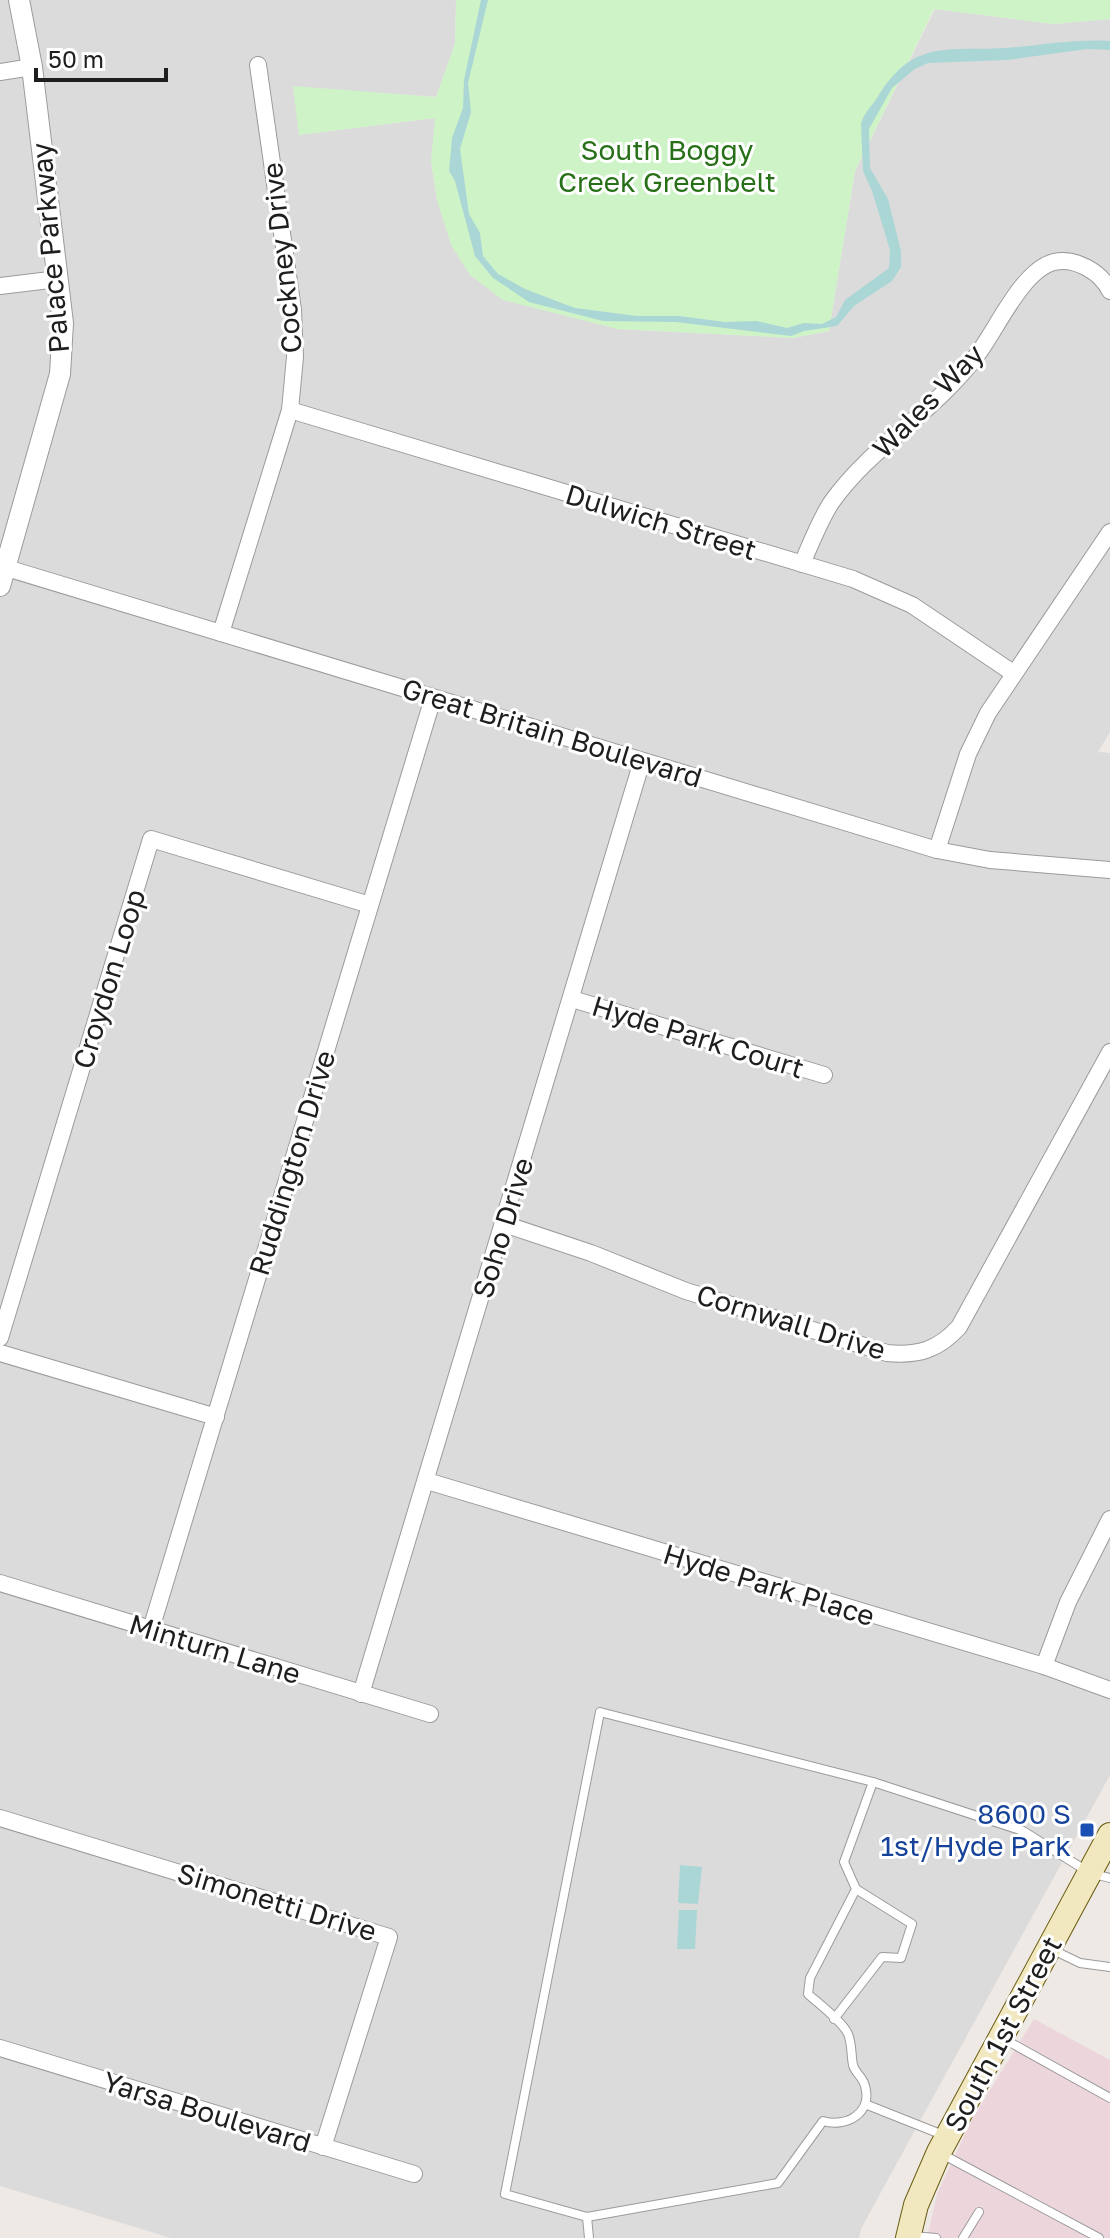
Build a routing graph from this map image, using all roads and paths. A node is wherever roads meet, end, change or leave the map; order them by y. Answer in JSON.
{"nodes":[{"id":1,"x":19,"y":0,"type":"edge"},
{"id":2,"x":258,"y":65,"type":"dead end"},
{"id":3,"x":32,"y":67,"type":"junction"},
{"id":4,"x":0,"y":72,"type":"edge"},
{"id":5,"x":58,"y":279,"type":"junction"},
{"id":6,"x":0,"y":286,"type":"edge"},
{"id":7,"x":1110,"y":291,"type":"edge"},
{"id":8,"x":290,"y":410,"type":"junction"},
{"id":9,"x":1110,"y":532,"type":"edge"},
{"id":10,"x":802,"y":564,"type":"junction"},
{"id":11,"x":2,"y":573,"type":"edge"},
{"id":12,"x":221,"y":633,"type":"junction"},
{"id":13,"x":1013,"y":673,"type":"junction"},
{"id":14,"x":433,"y":698,"type":"junction"},
{"id":15,"x":642,"y":761,"type":"junction"},
{"id":16,"x":937,"y":850,"type":"junction"},
{"id":17,"x":1110,"y":870,"type":"edge"},
{"id":18,"x":370,"y":905,"type":"junction"},
{"id":19,"x":572,"y":999,"type":"junction"},
{"id":20,"x":1110,"y":1052,"type":"edge"},
{"id":21,"x":824,"y":1075,"type":"dead end"},
{"id":22,"x":504,"y":1224,"type":"junction"},
{"id":23,"x":0,"y":1338,"type":"edge"},
{"id":24,"x":0,"y":1353,"type":"edge"},
{"id":25,"x":216,"y":1417,"type":"junction"},
{"id":26,"x":427,"y":1481,"type":"junction"},
{"id":27,"x":1110,"y":1519,"type":"edge"},
{"id":28,"x":0,"y":1583,"type":"edge"},
{"id":29,"x":151,"y":1629,"type":"junction"},
{"id":30,"x":1044,"y":1666,"type":"junction"},
{"id":31,"x":1110,"y":1690,"type":"edge"},
{"id":32,"x":361,"y":1694,"type":"junction"},
{"id":33,"x":430,"y":1714,"type":"dead end"},
{"id":34,"x":873,"y":1782,"type":"junction"},
{"id":35,"x":0,"y":1818,"type":"edge"},
{"id":36,"x":1110,"y":1835,"type":"edge"},
{"id":37,"x":1100,"y":1876,"type":"edge"},
{"id":38,"x":856,"y":1889,"type":"junction"},
{"id":39,"x":1049,"y":1947,"type":"junction"},
{"id":40,"x":1110,"y":1967,"type":"edge"},
{"id":41,"x":834,"y":2019,"type":"junction"},
{"id":42,"x":1000,"y":2037,"type":"junction"},
{"id":43,"x":0,"y":2048,"type":"edge"},
{"id":44,"x":1110,"y":2098,"type":"edge"},
{"id":45,"x":865,"y":2104,"type":"junction"},
{"id":46,"x":943,"y":2145,"type":"junction"},
{"id":47,"x":323,"y":2147,"type":"junction"},
{"id":48,"x":414,"y":2174,"type":"dead end"},
{"id":49,"x":979,"y":2212,"type":"dead end"},
{"id":50,"x":587,"y":2217,"type":"junction"},
{"id":51,"x":908,"y":2237,"type":"edge"},
{"id":52,"x":589,"y":2238,"type":"edge"},
{"id":53,"x":936,"y":2238,"type":"edge"},
{"id":54,"x":963,"y":2238,"type":"edge"},
{"id":55,"x":1099,"y":2238,"type":"edge"}],
"edges":[{"from":1,"to":3,"type":"street","name":"Palace Parkway"},
{"from":2,"to":8,"type":"street","name":"Cockney Drive"},
{"from":3,"to":4,"type":"street"},
{"from":3,"to":5,"type":"street","name":"Palace Parkway"},
{"from":5,"to":6,"type":"street"},
{"from":5,"to":11,"type":"street","name":"Palace Parkway"},
{"from":7,"to":10,"type":"street","name":"Wales Way"},
{"from":8,"to":10,"type":"street","name":"Dulwich Street"},
{"from":8,"to":12,"type":"street","name":"Cockney Drive"},
{"from":9,"to":13,"type":"street"},
{"from":10,"to":13,"type":"street","name":"Dulwich Street"},
{"from":11,"to":12,"type":"street","name":"Great Britain Boulevard"},
{"from":12,"to":14,"type":"street","name":"Great Britain Boulevard"},
{"from":13,"to":16,"type":"street"},
{"from":14,"to":15,"type":"street","name":"Great Britain Boulevard"},
{"from":14,"to":18,"type":"street","name":"Ruddington Drive"},
{"from":15,"to":16,"type":"street","name":"Great Britain Boulevard"},
{"from":15,"to":19,"type":"street","name":"Soho Drive"},
{"from":16,"to":17,"type":"street","name":"Great Britain Boulevard"},
{"from":18,"to":23,"type":"street","name":"Croydon Loop"},
{"from":18,"to":25,"type":"street","name":"Ruddington Drive"},
{"from":19,"to":21,"type":"street","name":"Hyde Park Court"},
{"from":19,"to":22,"type":"street","name":"Soho Drive"},
{"from":20,"to":22,"type":"street","name":"Cornwall Drive"},
{"from":22,"to":26,"type":"street","name":"Soho Drive"},
{"from":24,"to":25,"type":"street"},
{"from":25,"to":29,"type":"street","name":"Ruddington Drive"},
{"from":26,"to":30,"type":"street","name":"Hyde Park Place"},
{"from":26,"to":32,"type":"street","name":"Soho Drive"},
{"from":27,"to":30,"type":"street"},
{"from":28,"to":29,"type":"street","name":"Minturn Lane"},
{"from":29,"to":32,"type":"street","name":"Minturn Lane"},
{"from":30,"to":31,"type":"street","name":"Hyde Park Place"},
{"from":32,"to":33,"type":"street","name":"Minturn Lane"},
{"from":34,"to":37,"type":"lane"},
{"from":34,"to":38,"type":"lane"},
{"from":34,"to":50,"type":"lane"},
{"from":35,"to":47,"type":"street","name":"Simonetti Drive"},
{"from":36,"to":37,"type":"main road","name":"South 1st Street"},
{"from":37,"to":39,"type":"main road","name":"South 1st Street"},
{"from":38,"to":41,"type":"lane"},
{"from":38,"to":41,"type":"lane"},
{"from":39,"to":40,"type":"lane"},
{"from":39,"to":42,"type":"main road","name":"South 1st Street"},
{"from":41,"to":45,"type":"lane"},
{"from":42,"to":44,"type":"lane"},
{"from":42,"to":46,"type":"main road","name":"South 1st Street"},
{"from":43,"to":47,"type":"street","name":"Yarsa Boulevard"},
{"from":45,"to":46,"type":"lane"},
{"from":45,"to":50,"type":"lane"},
{"from":46,"to":51,"type":"main road","name":"South 1st Street"},
{"from":46,"to":55,"type":"lane"},
{"from":47,"to":48,"type":"street","name":"Yarsa Boulevard"},
{"from":49,"to":54,"type":"lane"},
{"from":50,"to":52,"type":"lane"},
{"from":51,"to":53,"type":"lane"}]}
